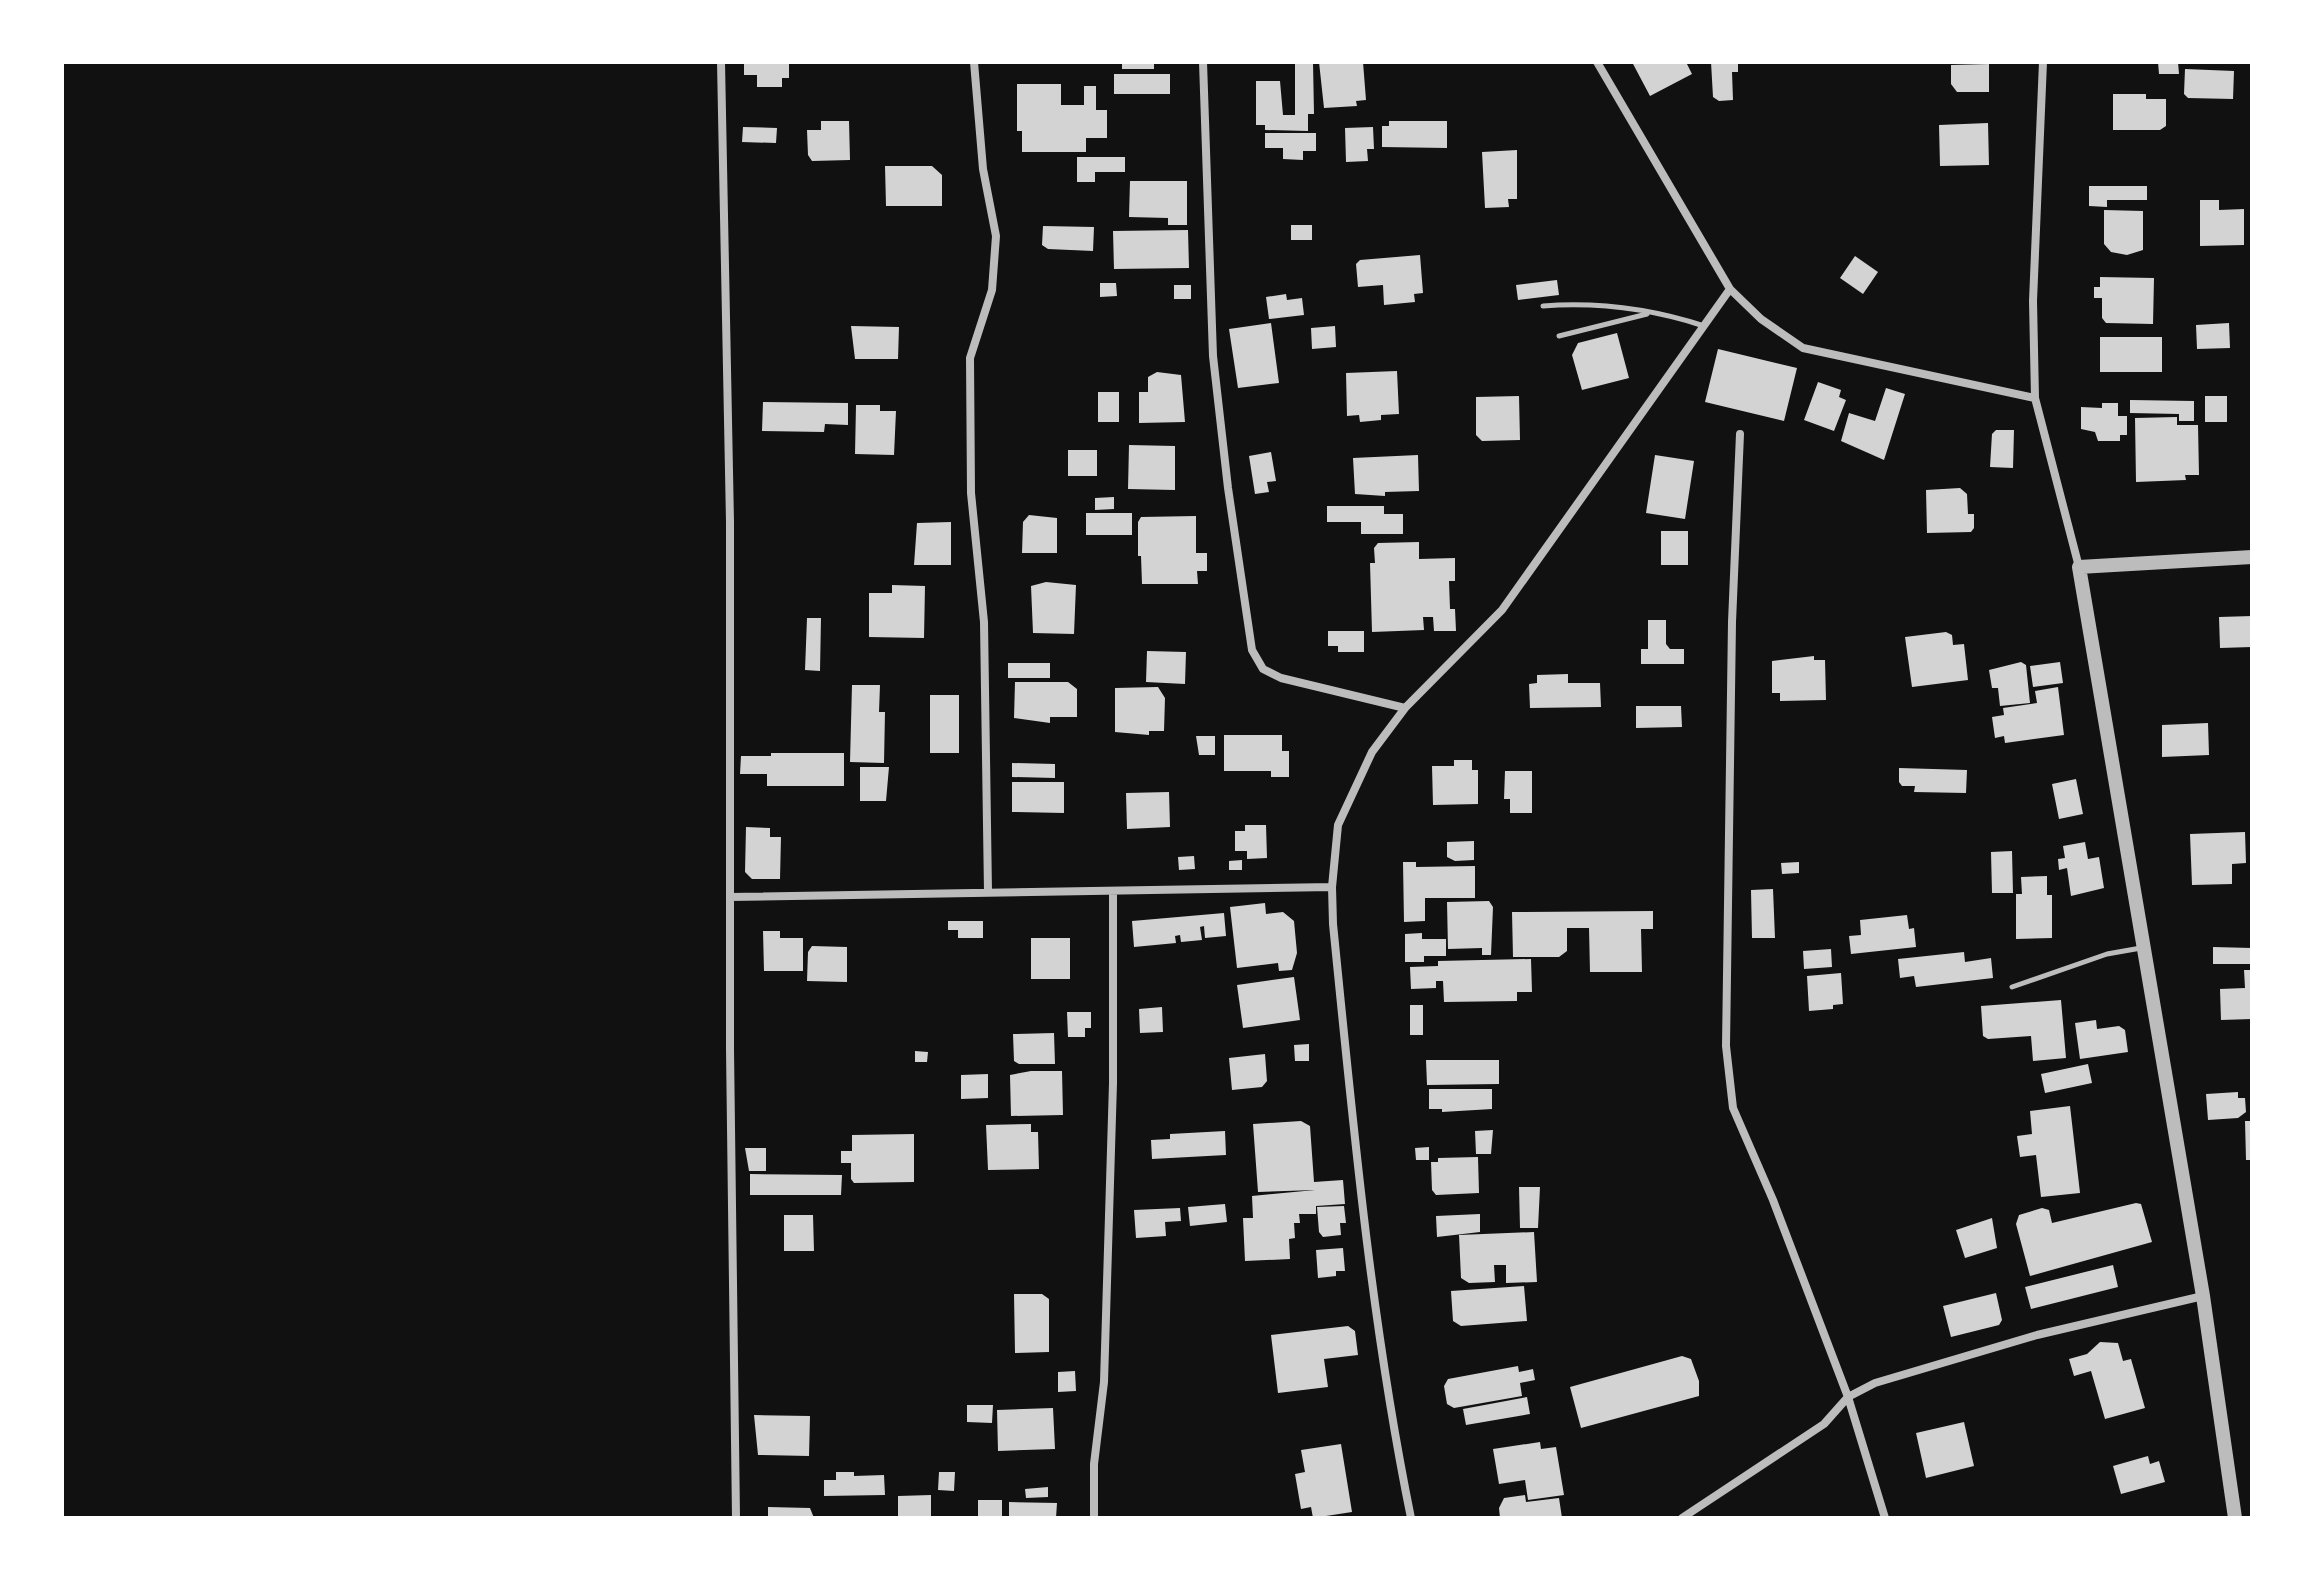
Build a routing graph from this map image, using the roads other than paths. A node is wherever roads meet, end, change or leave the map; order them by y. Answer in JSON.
{"nodes":[{"id":1,"x":721,"y":62,"type":"edge"},
{"id":2,"x":974,"y":62,"type":"edge"},
{"id":3,"x":1203,"y":62,"type":"edge"},
{"id":4,"x":1597,"y":62,"type":"edge"},
{"id":5,"x":2043,"y":62,"type":"edge"},
{"id":6,"x":1730,"y":289,"type":"junction"},
{"id":7,"x":1543,"y":306,"type":"dead end"},
{"id":8,"x":1652,"y":312,"type":"junction"},
{"id":9,"x":1704,"y":326,"type":"junction"},
{"id":10,"x":1559,"y":336,"type":"dead end"},
{"id":11,"x":2035,"y":398,"type":"junction"},
{"id":12,"x":1740,"y":434,"type":"dead end"},
{"id":13,"x":2252,"y":557,"type":"edge"},
{"id":14,"x":2079,"y":567,"type":"junction"},
{"id":15,"x":1405,"y":708,"type":"junction"},
{"id":16,"x":1332,"y":887,"type":"junction"},
{"id":17,"x":1113,"y":891,"type":"junction"},
{"id":18,"x":988,"y":892,"type":"junction"},
{"id":19,"x":730,"y":897,"type":"junction"},
{"id":20,"x":2145,"y":948,"type":"junction"},
{"id":21,"x":2012,"y":987,"type":"dead end"},
{"id":22,"x":2203,"y":1296,"type":"junction"},
{"id":23,"x":1848,"y":1397,"type":"junction"},
{"id":24,"x":736,"y":1518,"type":"edge"},
{"id":25,"x":1094,"y":1518,"type":"edge"},
{"id":26,"x":1411,"y":1518,"type":"edge"},
{"id":27,"x":1682,"y":1518,"type":"edge"},
{"id":28,"x":1885,"y":1518,"type":"edge"},
{"id":29,"x":2235,"y":1518,"type":"edge"}],
"edges":[{"from":1,"to":19,"type":"street"},
{"from":2,"to":18,"type":"street"},
{"from":3,"to":15,"type":"street"},
{"from":4,"to":6,"type":"street"},
{"from":5,"to":11,"type":"street"},
{"from":6,"to":9,"type":"street"},
{"from":6,"to":11,"type":"street"},
{"from":7,"to":8,"type":"lane"},
{"from":8,"to":9,"type":"lane"},
{"from":8,"to":10,"type":"lane"},
{"from":9,"to":15,"type":"street"},
{"from":11,"to":14,"type":"street"},
{"from":12,"to":23,"type":"street"},
{"from":13,"to":14,"type":"street"},
{"from":14,"to":20,"type":"street"},
{"from":15,"to":16,"type":"street"},
{"from":16,"to":17,"type":"street"},
{"from":16,"to":26,"type":"street"},
{"from":17,"to":18,"type":"street"},
{"from":17,"to":25,"type":"street"},
{"from":18,"to":19,"type":"street"},
{"from":19,"to":24,"type":"street"},
{"from":20,"to":21,"type":"lane"},
{"from":20,"to":22,"type":"street"},
{"from":22,"to":23,"type":"street"},
{"from":22,"to":29,"type":"street"},
{"from":23,"to":27,"type":"street"},
{"from":23,"to":28,"type":"street"}]}
